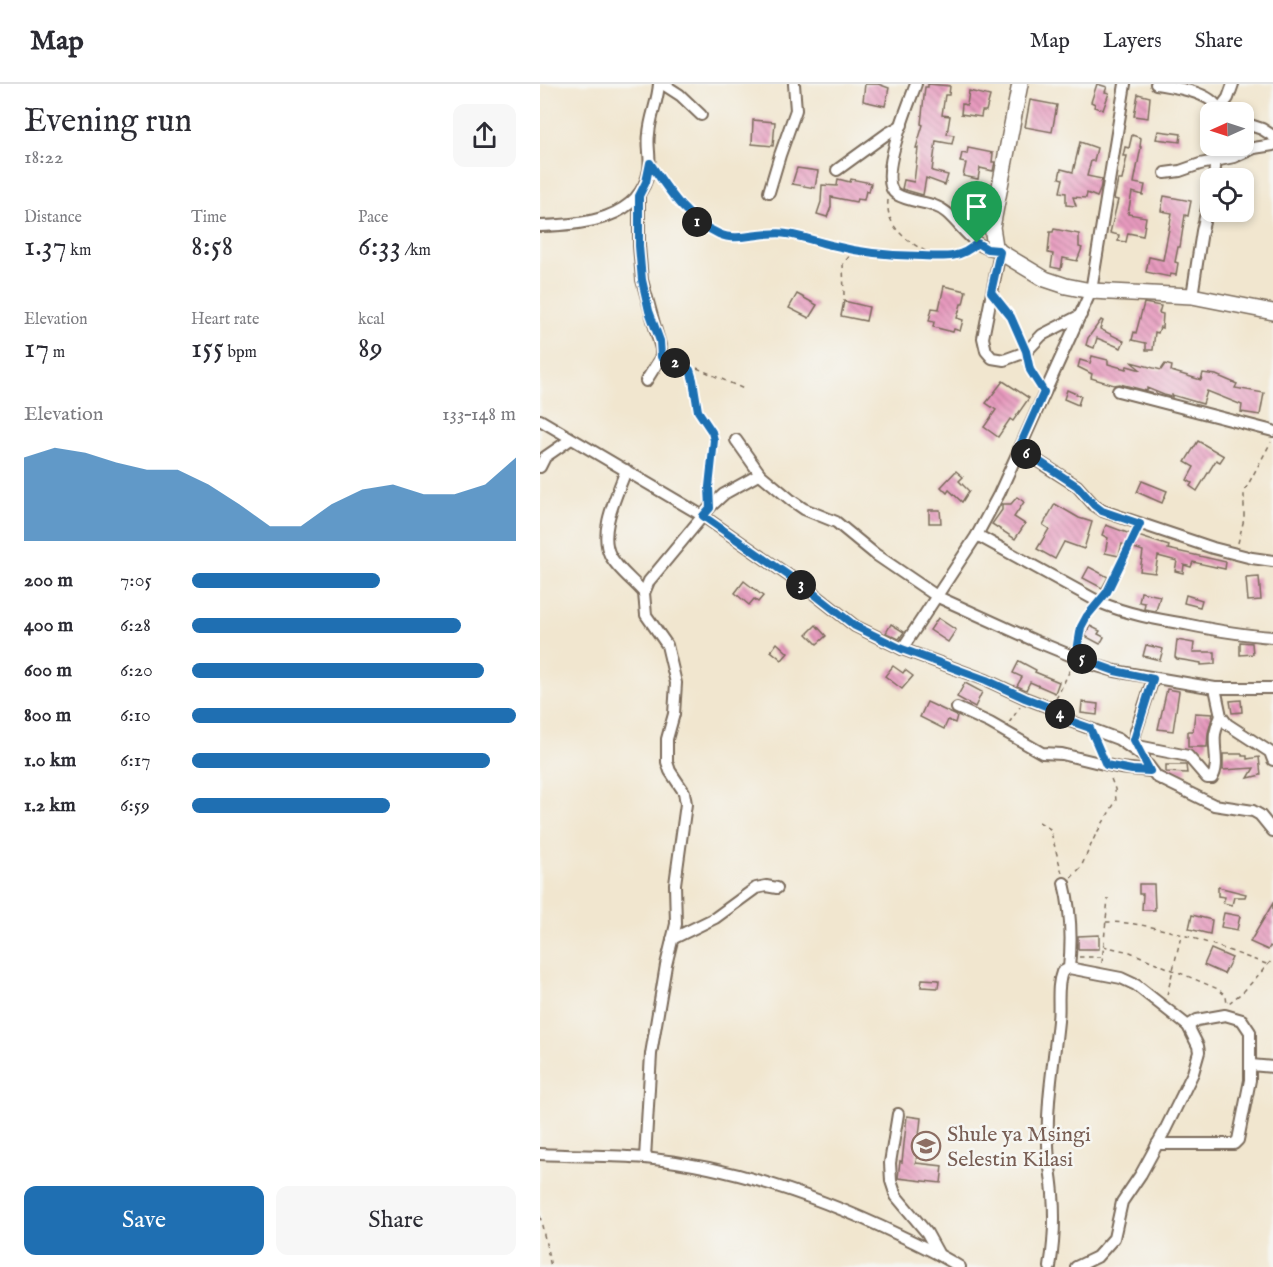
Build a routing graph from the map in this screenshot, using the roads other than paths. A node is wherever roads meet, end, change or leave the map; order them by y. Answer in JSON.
{"nodes":[{"id":1,"x":661,"y":84,"type":"edge"},
{"id":2,"x":794,"y":84,"type":"edge"},
{"id":3,"x":916,"y":84,"type":"edge"},
{"id":4,"x":1020,"y":84,"type":"edge"},
{"id":5,"x":1125,"y":84,"type":"edge"},
{"id":6,"x":1156,"y":84,"type":"edge"},
{"id":7,"x":1233,"y":84,"type":"edge"},
{"id":8,"x":1213,"y":102,"type":"edge"},
{"id":9,"x":1225,"y":102,"type":"edge"},
{"id":10,"x":701,"y":115,"type":"dead end"},
{"id":11,"x":902,"y":125,"type":"junction"},
{"id":12,"x":1254,"y":126,"type":"edge"},
{"id":13,"x":1273,"y":136,"type":"edge"},
{"id":14,"x":1273,"y":145,"type":"edge"},
{"id":15,"x":1216,"y":156,"type":"edge"},
{"id":16,"x":1216,"y":161,"type":"junction"},
{"id":17,"x":1215,"y":168,"type":"edge"},
{"id":18,"x":837,"y":170,"type":"dead end"},
{"id":19,"x":1165,"y":173,"type":"dead end"},
{"id":20,"x":770,"y":192,"type":"dead end"},
{"id":21,"x":639,"y":196,"type":"junction"},
{"id":22,"x":1204,"y":222,"type":"edge"},
{"id":23,"x":540,"y":226,"type":"edge"},
{"id":24,"x":999,"y":251,"type":"junction"},
{"id":25,"x":1091,"y":291,"type":"junction"},
{"id":26,"x":1192,"y":296,"type":"junction"},
{"id":27,"x":1273,"y":312,"type":"edge"},
{"id":28,"x":1081,"y":315,"type":"junction"},
{"id":29,"x":646,"y":381,"type":"dead end"},
{"id":30,"x":1118,"y":391,"type":"dead end"},
{"id":31,"x":540,"y":420,"type":"edge"},
{"id":32,"x":1273,"y":431,"type":"edge"},
{"id":33,"x":571,"y":438,"type":"junction"},
{"id":34,"x":736,"y":440,"type":"dead end"},
{"id":35,"x":1019,"y":448,"type":"junction"},
{"id":36,"x":540,"y":467,"type":"edge"},
{"id":37,"x":626,"y":470,"type":"junction"},
{"id":38,"x":760,"y":474,"type":"junction"},
{"id":39,"x":706,"y":512,"type":"junction"},
{"id":40,"x":977,"y":535,"type":"junction"},
{"id":41,"x":1273,"y":561,"type":"edge"},
{"id":42,"x":644,"y":593,"type":"junction"},
{"id":43,"x":938,"y":597,"type":"junction"},
{"id":44,"x":1273,"y":637,"type":"edge"},
{"id":45,"x":902,"y":649,"type":"junction"},
{"id":46,"x":1153,"y":679,"type":"junction"},
{"id":47,"x":1215,"y":688,"type":"junction"},
{"id":48,"x":1273,"y":688,"type":"edge"},
{"id":49,"x":957,"y":708,"type":"dead end"},
{"id":50,"x":1221,"y":716,"type":"junction"},
{"id":51,"x":1138,"y":746,"type":"junction"},
{"id":52,"x":1144,"y":757,"type":"junction"},
{"id":53,"x":1273,"y":760,"type":"edge"},
{"id":54,"x":1150,"y":771,"type":"junction"},
{"id":55,"x":1273,"y":831,"type":"edge"},
{"id":56,"x":1064,"y":883,"type":"road end"},
{"id":57,"x":777,"y":888,"type":"dead end"},
{"id":58,"x":672,"y":939,"type":"junction"},
{"id":59,"x":1070,"y":962,"type":"junction"},
{"id":60,"x":1188,"y":1026,"type":"junction"},
{"id":61,"x":1251,"y":1065,"type":"junction"},
{"id":62,"x":1273,"y":1067,"type":"edge"},
{"id":63,"x":898,"y":1114,"type":"dead end"},
{"id":64,"x":1157,"y":1143,"type":"junction"},
{"id":65,"x":540,"y":1154,"type":"edge"},
{"id":66,"x":645,"y":1158,"type":"junction"},
{"id":67,"x":938,"y":1253,"type":"junction"},
{"id":68,"x":960,"y":1267,"type":"edge"},
{"id":69,"x":1050,"y":1267,"type":"edge"},
{"id":70,"x":1076,"y":1267,"type":"edge"}],
"edges":[{"from":1,"to":10,"type":"street"},
{"from":1,"to":21,"type":"street"},
{"from":2,"to":20,"type":"street"},
{"from":3,"to":11,"type":"street"},
{"from":4,"to":24,"type":"street"},
{"from":5,"to":25,"type":"street"},
{"from":6,"to":8,"type":"street"},
{"from":7,"to":9,"type":"street"},
{"from":11,"to":18,"type":"street"},
{"from":11,"to":24,"type":"street"},
{"from":12,"to":13,"type":"street"},
{"from":14,"to":16,"type":"street"},
{"from":15,"to":16,"type":"street"},
{"from":16,"to":17,"type":"street"},
{"from":16,"to":19,"type":"street"},
{"from":21,"to":23,"type":"street"},
{"from":21,"to":29,"type":"street"},
{"from":22,"to":26,"type":"street"},
{"from":24,"to":25,"type":"street"},
{"from":24,"to":28,"type":"street"},
{"from":25,"to":26,"type":"street"},
{"from":25,"to":28,"type":"street"},
{"from":26,"to":27,"type":"street"},
{"from":28,"to":35,"type":"street"},
{"from":30,"to":32,"type":"street"},
{"from":31,"to":33,"type":"street"},
{"from":33,"to":36,"type":"street"},
{"from":33,"to":37,"type":"street"},
{"from":34,"to":38,"type":"street"},
{"from":35,"to":40,"type":"street"},
{"from":35,"to":41,"type":"street"},
{"from":37,"to":39,"type":"street"},
{"from":37,"to":42,"type":"street"},
{"from":38,"to":39,"type":"street"},
{"from":38,"to":43,"type":"street"},
{"from":39,"to":42,"type":"street"},
{"from":39,"to":45,"type":"street"},
{"from":40,"to":43,"type":"street"},
{"from":40,"to":44,"type":"street"},
{"from":42,"to":58,"type":"street"},
{"from":43,"to":45,"type":"street"},
{"from":43,"to":46,"type":"street"},
{"from":45,"to":52,"type":"street"},
{"from":46,"to":47,"type":"street"},
{"from":46,"to":51,"type":"street"},
{"from":47,"to":48,"type":"street"},
{"from":47,"to":50,"type":"street"},
{"from":49,"to":54,"type":"street"},
{"from":50,"to":51,"type":"street"},
{"from":50,"to":53,"type":"street"},
{"from":51,"to":52,"type":"street"},
{"from":52,"to":54,"type":"street"},
{"from":54,"to":55,"type":"street"},
{"from":56,"to":59,"type":"street"},
{"from":57,"to":58,"type":"street"},
{"from":58,"to":66,"type":"street"},
{"from":59,"to":60,"type":"street"},
{"from":59,"to":69,"type":"street"},
{"from":60,"to":61,"type":"street"},
{"from":60,"to":64,"type":"street"},
{"from":61,"to":62,"type":"street"},
{"from":61,"to":64,"type":"street"},
{"from":63,"to":67,"type":"street"},
{"from":64,"to":70,"type":"street"},
{"from":65,"to":66,"type":"street"},
{"from":66,"to":67,"type":"street"},
{"from":67,"to":68,"type":"street"}]}
